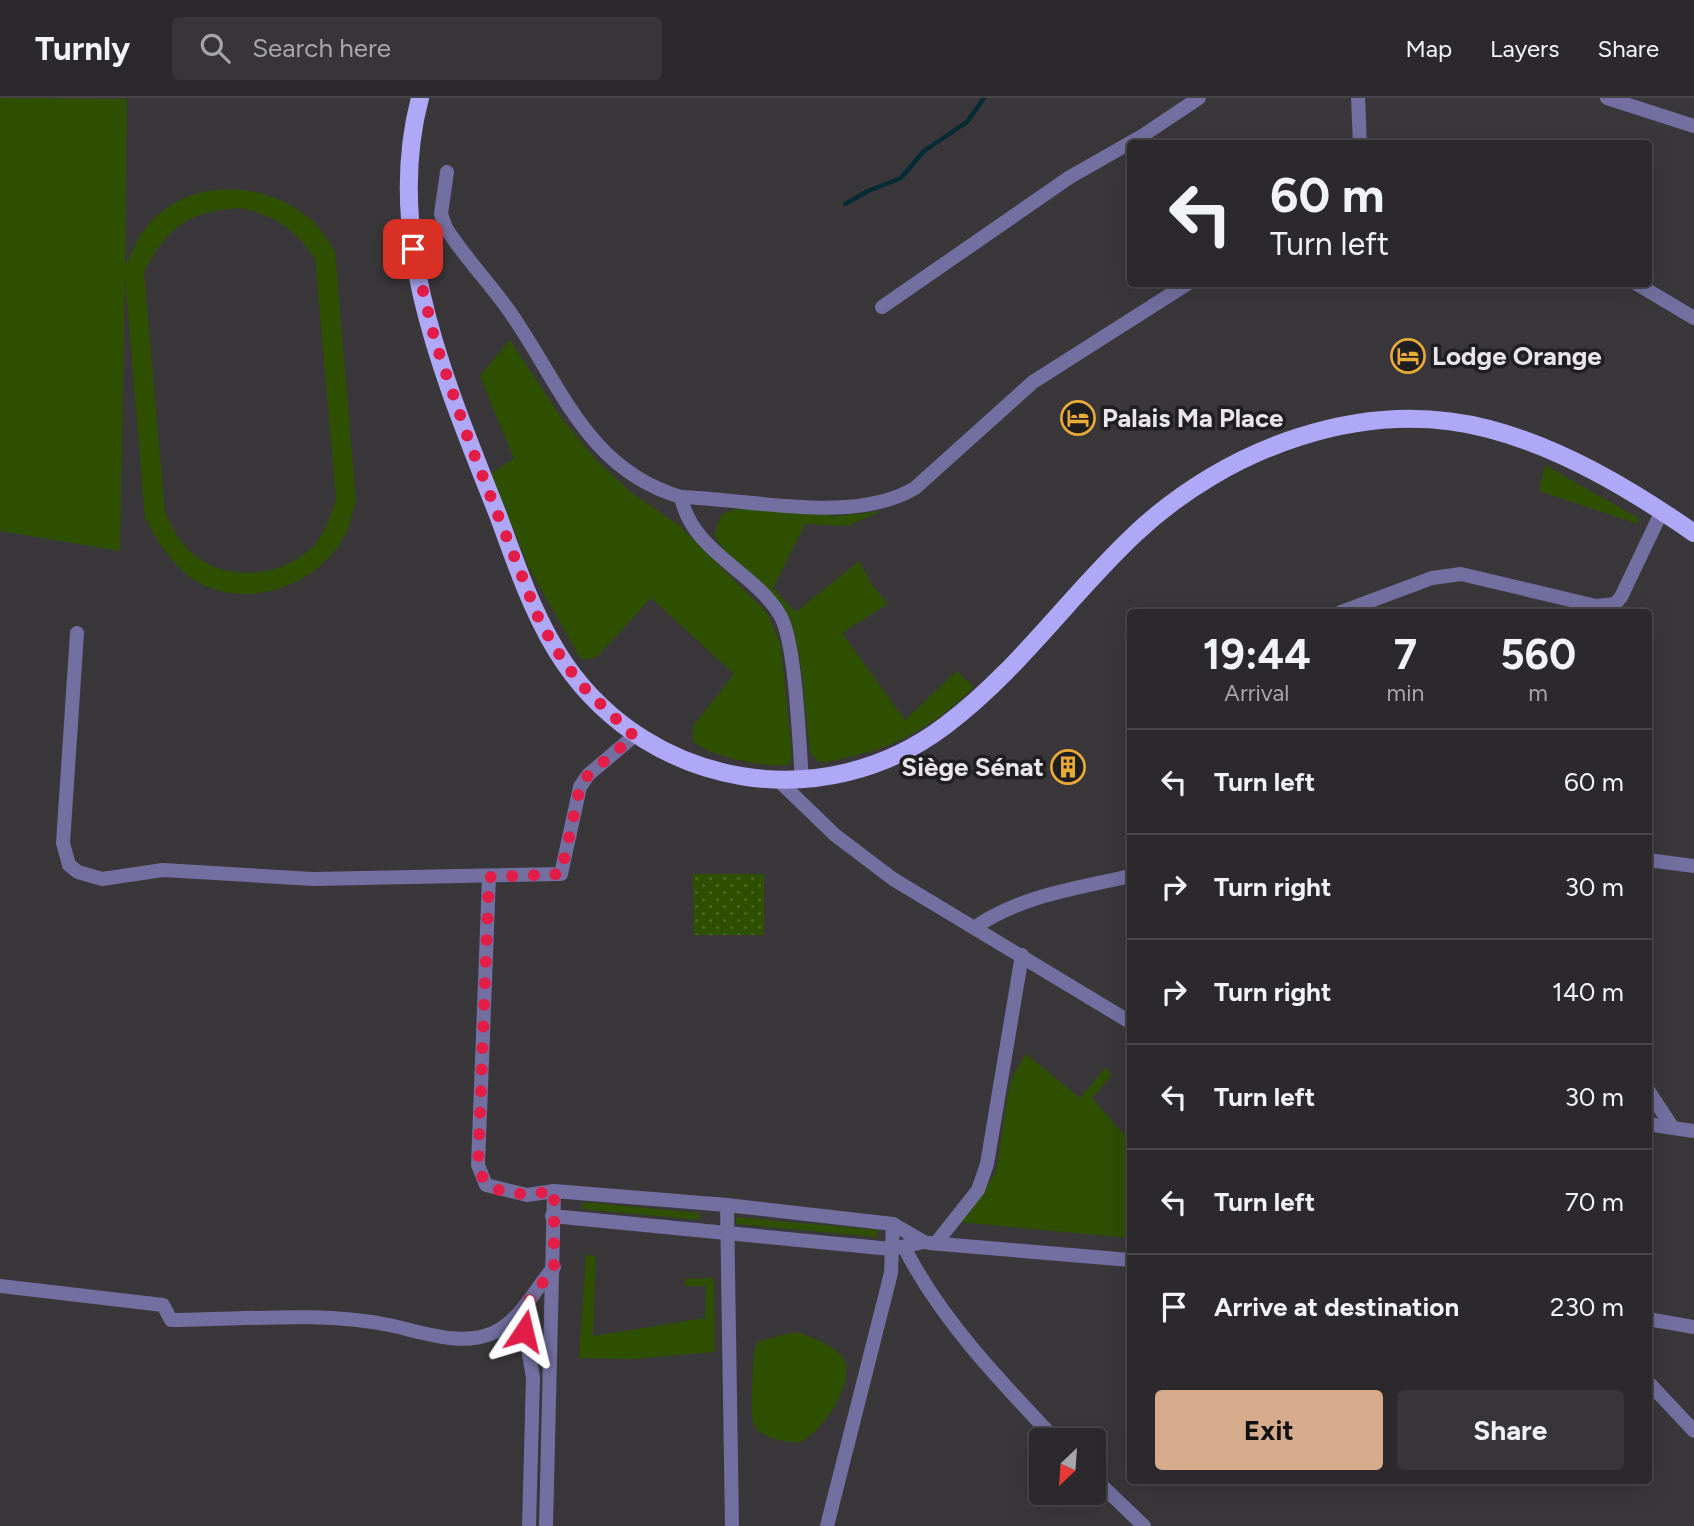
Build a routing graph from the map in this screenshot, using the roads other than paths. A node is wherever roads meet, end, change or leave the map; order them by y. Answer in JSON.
{"nodes":[{"id":1,"x":420,"y":98,"type":"edge"},
{"id":2,"x":1199,"y":98,"type":"edge"},
{"id":3,"x":1358,"y":98,"type":"edge"},
{"id":4,"x":1607,"y":98,"type":"edge"},
{"id":5,"x":1694,"y":126,"type":"edge"},
{"id":6,"x":1135,"y":140,"type":"edge"},
{"id":7,"x":1360,"y":140,"type":"edge"},
{"id":8,"x":1127,"y":145,"type":"edge"},
{"id":9,"x":447,"y":172,"type":"dead end"},
{"id":10,"x":1182,"y":287,"type":"edge"},
{"id":11,"x":1642,"y":287,"type":"edge"},
{"id":12,"x":882,"y":307,"type":"dead end"},
{"id":13,"x":1694,"y":318,"type":"edge"},
{"id":14,"x":681,"y":497,"type":"junction"},
{"id":15,"x":1662,"y":511,"type":"junction"},
{"id":16,"x":1694,"y":533,"type":"edge"},
{"id":17,"x":1349,"y":609,"type":"edge"},
{"id":18,"x":77,"y":633,"type":"dead end"},
{"id":19,"x":634,"y":736,"type":"junction"},
{"id":20,"x":802,"y":780,"type":"junction"},
{"id":21,"x":779,"y":781,"type":"junction"},
{"id":22,"x":1652,"y":861,"type":"edge"},
{"id":23,"x":1694,"y":866,"type":"edge"},
{"id":24,"x":489,"y":877,"type":"junction"},
{"id":25,"x":1127,"y":877,"type":"edge"},
{"id":26,"x":975,"y":927,"type":"junction"},
{"id":27,"x":1022,"y":954,"type":"junction"},
{"id":28,"x":1127,"y":1020,"type":"edge"},
{"id":29,"x":1652,"y":1096,"type":"edge"},
{"id":30,"x":1652,"y":1125,"type":"edge"},
{"id":31,"x":1673,"y":1128,"type":"junction"},
{"id":32,"x":1694,"y":1131,"type":"edge"},
{"id":33,"x":554,"y":1191,"type":"junction"},
{"id":34,"x":727,"y":1205,"type":"junction"},
{"id":35,"x":552,"y":1216,"type":"junction"},
{"id":36,"x":893,"y":1224,"type":"junction"},
{"id":37,"x":725,"y":1232,"type":"junction"},
{"id":38,"x":930,"y":1243,"type":"junction"},
{"id":39,"x":898,"y":1249,"type":"junction"},
{"id":40,"x":1127,"y":1261,"type":"edge"},
{"id":41,"x":554,"y":1267,"type":"junction"},
{"id":42,"x":0,"y":1286,"type":"edge"},
{"id":43,"x":522,"y":1311,"type":"junction"},
{"id":44,"x":1652,"y":1320,"type":"edge"},
{"id":45,"x":1694,"y":1327,"type":"edge"},
{"id":46,"x":1652,"y":1386,"type":"edge"},
{"id":47,"x":1045,"y":1428,"type":"edge"},
{"id":48,"x":1694,"y":1431,"type":"edge"},
{"id":49,"x":1106,"y":1490,"type":"edge"},
{"id":50,"x":529,"y":1526,"type":"edge"},
{"id":51,"x":547,"y":1526,"type":"edge"},
{"id":52,"x":732,"y":1526,"type":"edge"},
{"id":53,"x":827,"y":1526,"type":"edge"},
{"id":54,"x":1144,"y":1526,"type":"edge"}],
"edges":[{"from":1,"to":19,"type":"main road"},
{"from":2,"to":6,"type":"street"},
{"from":3,"to":7,"type":"street"},
{"from":4,"to":5,"type":"street"},
{"from":8,"to":12,"type":"street"},
{"from":9,"to":14,"type":"street"},
{"from":10,"to":14,"type":"street"},
{"from":11,"to":13,"type":"street"},
{"from":14,"to":20,"type":"street"},
{"from":15,"to":16,"type":"main road"},
{"from":15,"to":17,"type":"street"},
{"from":15,"to":20,"type":"main road"},
{"from":18,"to":24,"type":"street"},
{"from":19,"to":21,"type":"main road"},
{"from":19,"to":24,"type":"street"},
{"from":20,"to":21,"type":"main road"},
{"from":21,"to":26,"type":"street"},
{"from":22,"to":23,"type":"street"},
{"from":24,"to":33,"type":"street"},
{"from":25,"to":26,"type":"street"},
{"from":26,"to":27,"type":"street"},
{"from":27,"to":28,"type":"street"},
{"from":27,"to":38,"type":"street"},
{"from":29,"to":31,"type":"street"},
{"from":30,"to":31,"type":"street"},
{"from":31,"to":32,"type":"street"},
{"from":33,"to":34,"type":"street"},
{"from":33,"to":35,"type":"street"},
{"from":34,"to":36,"type":"street"},
{"from":34,"to":37,"type":"street"},
{"from":35,"to":37,"type":"street"},
{"from":35,"to":41,"type":"street"},
{"from":36,"to":38,"type":"street"},
{"from":36,"to":39,"type":"street"},
{"from":37,"to":39,"type":"street"},
{"from":37,"to":52,"type":"street"},
{"from":38,"to":39,"type":"street"},
{"from":38,"to":40,"type":"street"},
{"from":39,"to":47,"type":"street"},
{"from":39,"to":53,"type":"street"},
{"from":41,"to":43,"type":"street"},
{"from":41,"to":51,"type":"street"},
{"from":42,"to":43,"type":"street"},
{"from":43,"to":50,"type":"street"},
{"from":44,"to":45,"type":"street"},
{"from":46,"to":48,"type":"street"},
{"from":49,"to":54,"type":"street"}]}
